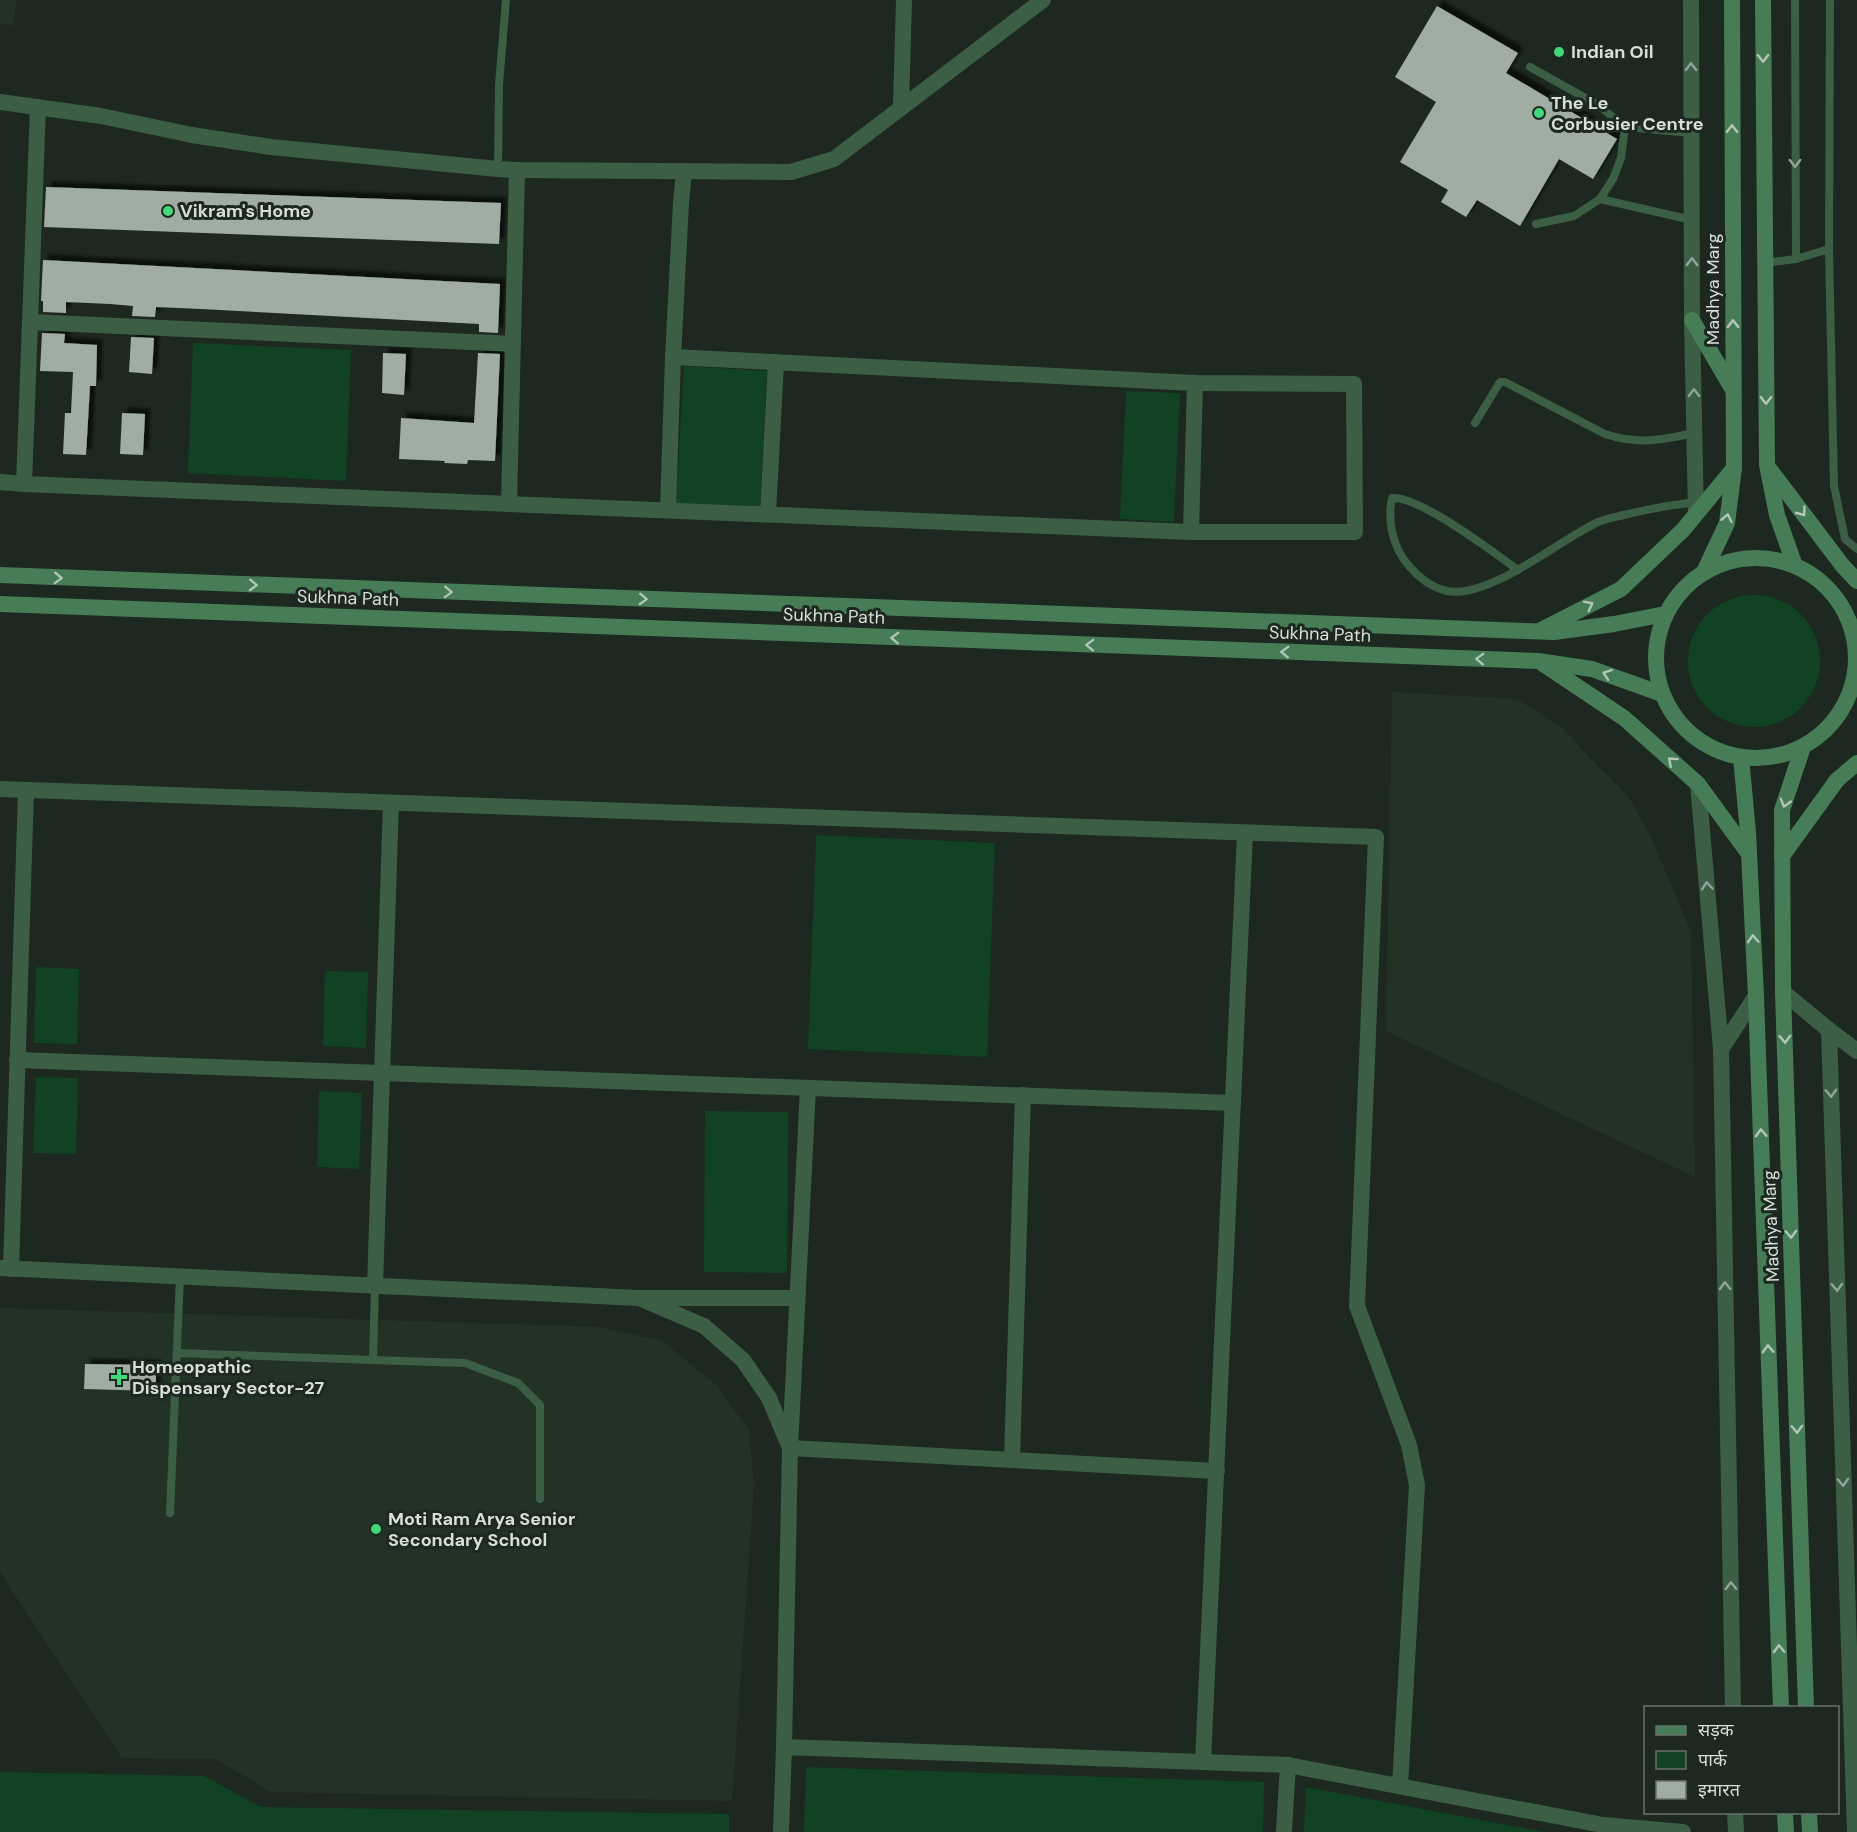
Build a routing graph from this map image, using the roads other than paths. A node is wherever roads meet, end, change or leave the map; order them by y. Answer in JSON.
{"nodes":[{"id":1,"x":507,"y":0,"type":"edge"},
{"id":2,"x":904,"y":0,"type":"edge"},
{"id":3,"x":1043,"y":0,"type":"edge"},
{"id":4,"x":1691,"y":0,"type":"edge"},
{"id":5,"x":1732,"y":0,"type":"edge"},
{"id":6,"x":1763,"y":0,"type":"edge"},
{"id":7,"x":1795,"y":0,"type":"edge"},
{"id":8,"x":1830,"y":0,"type":"edge"},
{"id":9,"x":1530,"y":67,"type":"dead end"},
{"id":10,"x":0,"y":102,"type":"edge"},
{"id":11,"x":38,"y":107,"type":"junction"},
{"id":12,"x":901,"y":107,"type":"junction"},
{"id":13,"x":1624,"y":127,"type":"junction"},
{"id":14,"x":1691,"y":133,"type":"junction"},
{"id":15,"x":498,"y":169,"type":"junction"},
{"id":16,"x":517,"y":170,"type":"junction"},
{"id":17,"x":684,"y":171,"type":"junction"},
{"id":18,"x":1600,"y":199,"type":"junction"},
{"id":19,"x":1692,"y":220,"type":"junction"},
{"id":20,"x":1536,"y":224,"type":"dead end"},
{"id":21,"x":1829,"y":249,"type":"junction"},
{"id":22,"x":1796,"y":259,"type":"junction"},
{"id":23,"x":1765,"y":264,"type":"junction"},
{"id":24,"x":1692,"y":320,"type":"junction"},
{"id":25,"x":31,"y":322,"type":"junction"},
{"id":26,"x":513,"y":344,"type":"junction"},
{"id":27,"x":673,"y":357,"type":"junction"},
{"id":28,"x":776,"y":362,"type":"junction"},
{"id":29,"x":1195,"y":383,"type":"junction"},
{"id":30,"x":1733,"y":391,"type":"junction"},
{"id":31,"x":1475,"y":423,"type":"dead end"},
{"id":32,"x":1694,"y":433,"type":"junction"},
{"id":33,"x":1767,"y":465,"type":"junction"},
{"id":34,"x":1734,"y":468,"type":"junction"},
{"id":35,"x":0,"y":482,"type":"edge"},
{"id":36,"x":24,"y":484,"type":"junction"},
{"id":37,"x":509,"y":504,"type":"junction"},
{"id":38,"x":1696,"y":508,"type":"junction"},
{"id":39,"x":668,"y":510,"type":"junction"},
{"id":40,"x":768,"y":514,"type":"junction"},
{"id":41,"x":1191,"y":532,"type":"junction"},
{"id":42,"x":1857,"y":549,"type":"edge"},
{"id":43,"x":1795,"y":566,"type":"junction"},
{"id":44,"x":1518,"y":570,"type":"junction"},
{"id":45,"x":1704,"y":572,"type":"junction"},
{"id":46,"x":0,"y":575,"type":"edge"},
{"id":47,"x":1857,"y":581,"type":"edge"},
{"id":48,"x":0,"y":604,"type":"edge"},
{"id":49,"x":1665,"y":614,"type":"junction"},
{"id":50,"x":1853,"y":626,"type":"edge"},
{"id":51,"x":1537,"y":632,"type":"junction"},
{"id":52,"x":1538,"y":661,"type":"junction"},
{"id":53,"x":1662,"y":694,"type":"junction"},
{"id":54,"x":1857,"y":704,"type":"edge"},
{"id":55,"x":1840,"y":713,"type":"junction"},
{"id":56,"x":1803,"y":747,"type":"junction"},
{"id":57,"x":1741,"y":757,"type":"junction"},
{"id":58,"x":1857,"y":763,"type":"edge"},
{"id":59,"x":1698,"y":784,"type":"junction"},
{"id":60,"x":0,"y":789,"type":"edge"},
{"id":61,"x":26,"y":790,"type":"junction"},
{"id":62,"x":391,"y":803,"type":"junction"},
{"id":63,"x":1245,"y":833,"type":"junction"},
{"id":64,"x":1749,"y":854,"type":"junction"},
{"id":65,"x":1782,"y":856,"type":"junction"},
{"id":66,"x":1783,"y":992,"type":"junction"},
{"id":67,"x":1756,"y":996,"type":"junction"},
{"id":68,"x":1828,"y":1030,"type":"junction"},
{"id":69,"x":1721,"y":1049,"type":"junction"},
{"id":70,"x":1857,"y":1051,"type":"edge"},
{"id":71,"x":17,"y":1060,"type":"junction"},
{"id":72,"x":382,"y":1073,"type":"junction"},
{"id":73,"x":808,"y":1088,"type":"junction"},
{"id":74,"x":1023,"y":1095,"type":"junction"},
{"id":75,"x":1233,"y":1102,"type":"junction"},
{"id":76,"x":5,"y":1269,"type":"edge"},
{"id":77,"x":180,"y":1277,"type":"junction"},
{"id":78,"x":375,"y":1286,"type":"junction"},
{"id":79,"x":639,"y":1298,"type":"junction"},
{"id":80,"x":797,"y":1298,"type":"junction"},
{"id":81,"x":177,"y":1353,"type":"junction"},
{"id":82,"x":374,"y":1360,"type":"junction"},
{"id":83,"x":790,"y":1448,"type":"junction"},
{"id":84,"x":1012,"y":1460,"type":"junction"},
{"id":85,"x":1217,"y":1471,"type":"junction"},
{"id":86,"x":540,"y":1499,"type":"dead end"},
{"id":87,"x":170,"y":1514,"type":"dead end"},
{"id":88,"x":1733,"y":1706,"type":"edge"},
{"id":89,"x":1781,"y":1706,"type":"edge"},
{"id":90,"x":1806,"y":1706,"type":"edge"},
{"id":91,"x":784,"y":1747,"type":"junction"},
{"id":92,"x":1203,"y":1762,"type":"junction"},
{"id":93,"x":1288,"y":1765,"type":"junction"},
{"id":94,"x":1400,"y":1786,"type":"junction"},
{"id":95,"x":1735,"y":1814,"type":"edge"},
{"id":96,"x":1785,"y":1814,"type":"edge"},
{"id":97,"x":1809,"y":1814,"type":"edge"},
{"id":98,"x":781,"y":1832,"type":"edge"},
{"id":99,"x":1284,"y":1832,"type":"edge"},
{"id":100,"x":1683,"y":1832,"type":"edge"},
{"id":101,"x":1736,"y":1832,"type":"edge"},
{"id":102,"x":1786,"y":1832,"type":"edge"},
{"id":103,"x":1810,"y":1832,"type":"edge"},
{"id":104,"x":1855,"y":1832,"type":"edge"}],
"edges":[{"from":1,"to":15,"type":"lane"},
{"from":2,"to":12,"type":"street"},
{"from":3,"to":12,"type":"street"},
{"from":14,"to":4,"type":"street","one_way":true},
{"from":30,"to":5,"type":"main road","name":"Madhya Marg","one_way":true},
{"from":6,"to":23,"type":"main road","one_way":true},
{"from":7,"to":22,"type":"lane","one_way":true},
{"from":8,"to":21,"type":"lane"},
{"from":9,"to":13,"type":"lane"},
{"from":10,"to":11,"type":"street"},
{"from":11,"to":15,"type":"street"},
{"from":11,"to":25,"type":"street"},
{"from":12,"to":17,"type":"street"},
{"from":13,"to":14,"type":"lane"},
{"from":13,"to":18,"type":"lane"},
{"from":14,"to":19,"type":"street"},
{"from":15,"to":16,"type":"street"},
{"from":16,"to":17,"type":"street"},
{"from":16,"to":26,"type":"street"},
{"from":17,"to":27,"type":"street"},
{"from":18,"to":19,"type":"lane"},
{"from":18,"to":20,"type":"lane"},
{"from":24,"to":19,"type":"street","one_way":true},
{"from":21,"to":22,"type":"lane"},
{"from":21,"to":42,"type":"lane"},
{"from":22,"to":23,"type":"lane"},
{"from":23,"to":33,"type":"main road","one_way":true},
{"from":24,"to":30,"type":"main road"},
{"from":32,"to":24,"type":"street","one_way":true},
{"from":25,"to":26,"type":"street"},
{"from":25,"to":36,"type":"street"},
{"from":26,"to":37,"type":"street"},
{"from":27,"to":28,"type":"street"},
{"from":27,"to":39,"type":"street"},
{"from":28,"to":29,"type":"street"},
{"from":28,"to":40,"type":"street"},
{"from":29,"to":41,"type":"street"},
{"from":29,"to":41,"type":"street"},
{"from":30,"to":34,"type":"main road","name":"Madhya Marg"},
{"from":31,"to":32,"type":"lane"},
{"from":32,"to":38,"type":"street"},
{"from":33,"to":43,"type":"main road"},
{"from":33,"to":47,"type":"main road","one_way":true},
{"from":34,"to":38,"type":"main road"},
{"from":45,"to":34,"type":"main road","name":"Madhya Marg","one_way":true},
{"from":35,"to":36,"type":"street"},
{"from":36,"to":37,"type":"street"},
{"from":37,"to":39,"type":"street"},
{"from":38,"to":44,"type":"lane"},
{"from":51,"to":38,"type":"main road","one_way":true},
{"from":39,"to":40,"type":"street"},
{"from":40,"to":41,"type":"street"},
{"from":43,"to":45,"type":"main road"},
{"from":43,"to":50,"type":"main road"},
{"from":44,"to":44,"type":"lane"},
{"from":45,"to":49,"type":"main road"},
{"from":46,"to":51,"type":"main road","name":"Sukhna Path","one_way":true},
{"from":52,"to":48,"type":"main road","name":"Sukhna Path","one_way":true},
{"from":49,"to":51,"type":"main road","name":"Sukhna Path"},
{"from":49,"to":53,"type":"main road"},
{"from":50,"to":55,"type":"main road"},
{"from":53,"to":52,"type":"main road","name":"Sukhna Path","one_way":true},
{"from":59,"to":52,"type":"main road","one_way":true},
{"from":53,"to":57,"type":"main road"},
{"from":54,"to":55,"type":"main road"},
{"from":55,"to":56,"type":"main road"},
{"from":56,"to":57,"type":"main road"},
{"from":56,"to":65,"type":"main road","name":"Madhya Marg","one_way":true},
{"from":57,"to":64,"type":"main road","name":"Madhya Marg"},
{"from":58,"to":65,"type":"main road"},
{"from":59,"to":64,"type":"main road"},
{"from":69,"to":59,"type":"street","one_way":true},
{"from":60,"to":61,"type":"street"},
{"from":61,"to":62,"type":"street"},
{"from":61,"to":71,"type":"street"},
{"from":62,"to":63,"type":"street"},
{"from":62,"to":72,"type":"street"},
{"from":63,"to":75,"type":"street"},
{"from":63,"to":94,"type":"street"},
{"from":67,"to":64,"type":"main road","name":"Madhya Marg","one_way":true},
{"from":65,"to":66,"type":"main road","name":"Madhya Marg"},
{"from":66,"to":68,"type":"street"},
{"from":66,"to":90,"type":"main road","name":"Madhya Marg","one_way":true},
{"from":67,"to":69,"type":"street"},
{"from":89,"to":67,"type":"main road","name":"Madhya Marg","one_way":true},
{"from":68,"to":70,"type":"street"},
{"from":68,"to":104,"type":"street","one_way":true},
{"from":88,"to":69,"type":"street","one_way":true},
{"from":71,"to":72,"type":"street"},
{"from":71,"to":76,"type":"street"},
{"from":72,"to":73,"type":"street"},
{"from":72,"to":78,"type":"street"},
{"from":73,"to":74,"type":"street"},
{"from":73,"to":80,"type":"street"},
{"from":74,"to":75,"type":"street"},
{"from":74,"to":84,"type":"street"},
{"from":75,"to":85,"type":"street"},
{"from":76,"to":77,"type":"street"},
{"from":77,"to":78,"type":"street"},
{"from":77,"to":81,"type":"lane"},
{"from":78,"to":79,"type":"street"},
{"from":78,"to":82,"type":"lane"},
{"from":79,"to":80,"type":"street"},
{"from":79,"to":83,"type":"street"},
{"from":80,"to":83,"type":"street"},
{"from":81,"to":82,"type":"lane"},
{"from":81,"to":87,"type":"lane"},
{"from":82,"to":86,"type":"lane"},
{"from":83,"to":84,"type":"street"},
{"from":83,"to":91,"type":"street"},
{"from":84,"to":85,"type":"street"},
{"from":85,"to":92,"type":"street"},
{"from":91,"to":92,"type":"street"},
{"from":91,"to":98,"type":"street"},
{"from":92,"to":93,"type":"street"},
{"from":93,"to":94,"type":"street"},
{"from":93,"to":99,"type":"street"},
{"from":94,"to":100,"type":"street"},
{"from":95,"to":101,"type":"street"},
{"from":96,"to":102,"type":"main road"},
{"from":97,"to":103,"type":"main road"}]}
